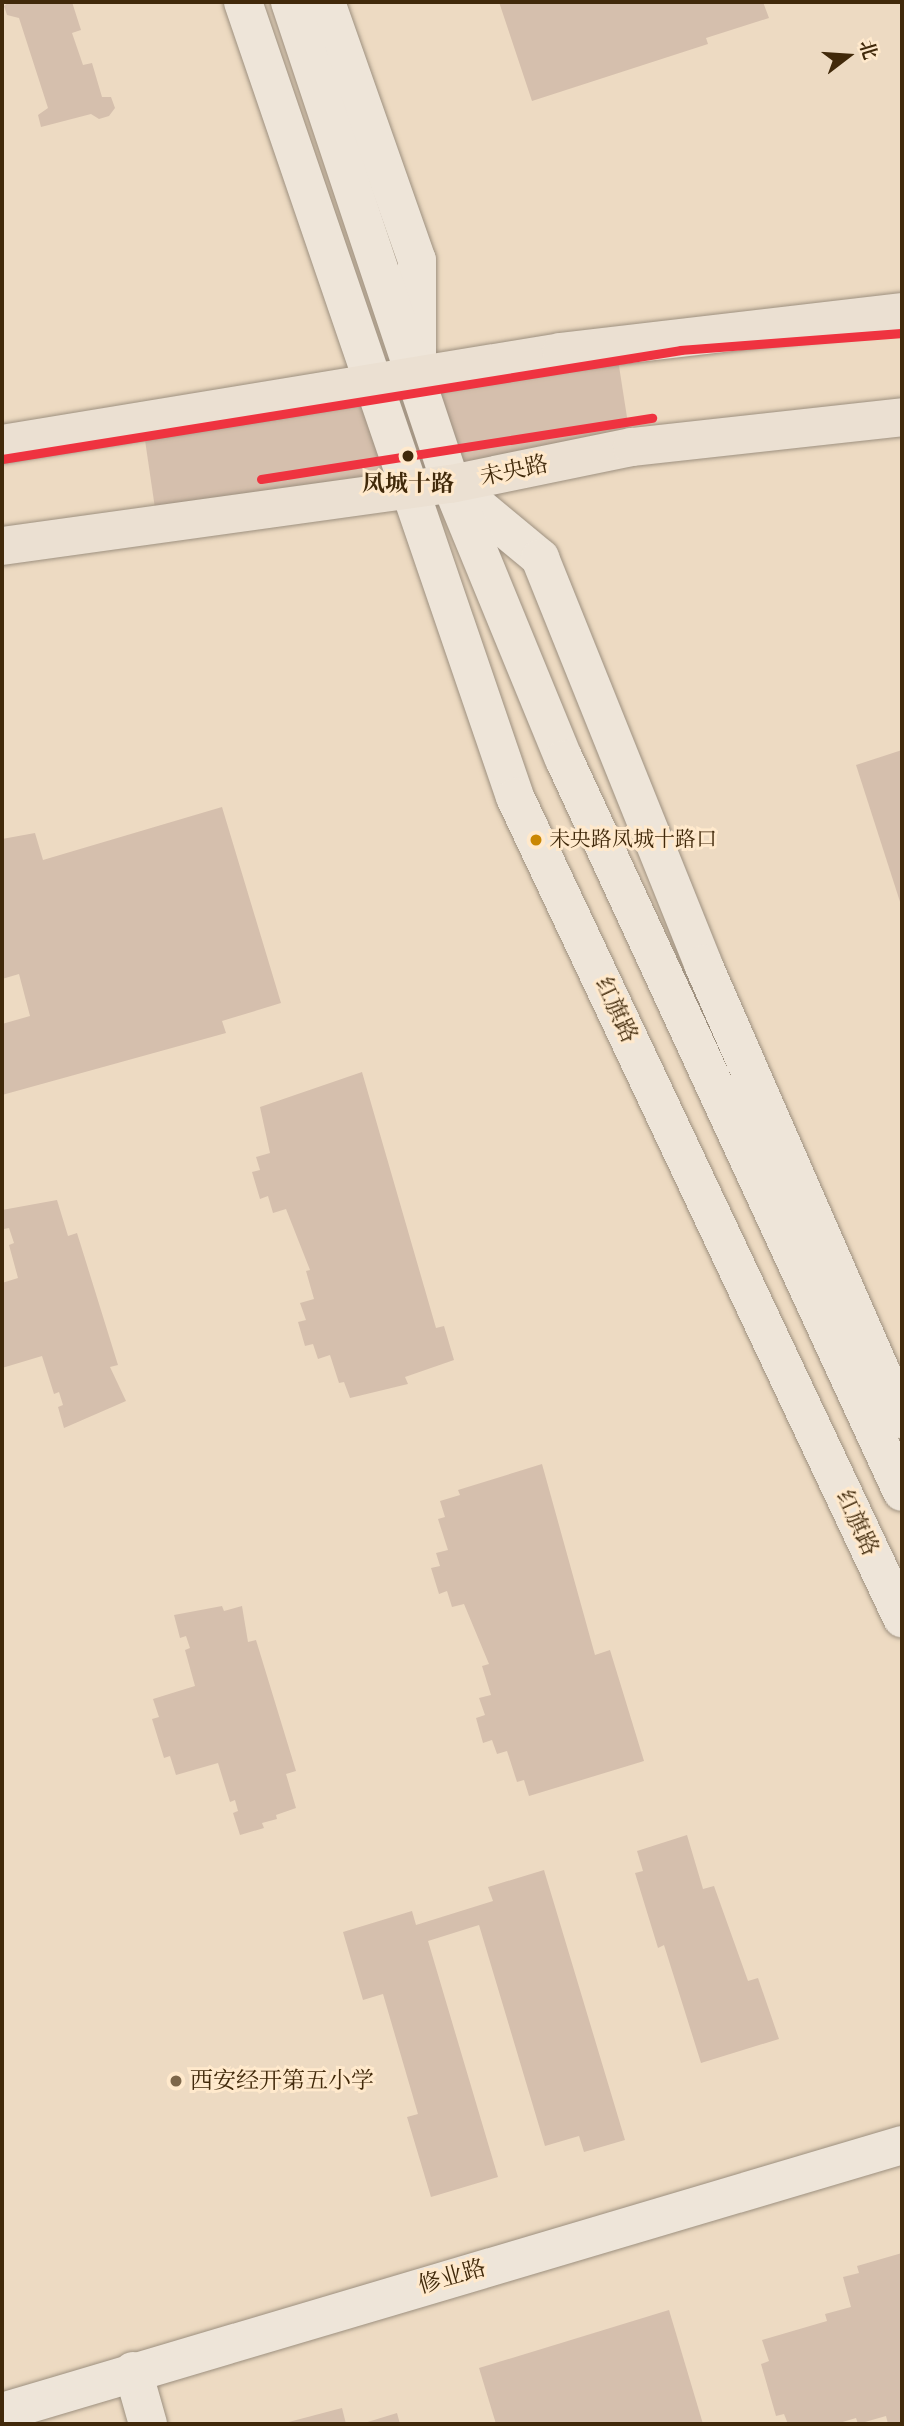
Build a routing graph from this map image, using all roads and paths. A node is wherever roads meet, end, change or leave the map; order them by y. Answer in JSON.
{"nodes":[{"id":1,"x":243,"y":2,"type":"edge"},
{"id":2,"x":290,"y":2,"type":"edge"},
{"id":3,"x":326,"y":2,"type":"edge"},
{"id":4,"x":902,"y":312,"type":"edge"},
{"id":5,"x":417,"y":377,"type":"junction"},
{"id":6,"x":375,"y":383,"type":"junction"},
{"id":7,"x":902,"y":417,"type":"edge"},
{"id":8,"x":2,"y":444,"type":"edge"},
{"id":9,"x":451,"y":484,"type":"junction"},
{"id":10,"x":407,"y":487,"type":"junction"},
{"id":11,"x":2,"y":546,"type":"edge"},
{"id":12,"x":902,"y":1419,"type":"edge"},
{"id":13,"x":902,"y":1492,"type":"edge"},
{"id":14,"x":902,"y":1618,"type":"edge"},
{"id":15,"x":902,"y":2144,"type":"edge"},
{"id":16,"x":133,"y":2371,"type":"junction"},
{"id":17,"x":2,"y":2412,"type":"edge"},
{"id":18,"x":148,"y":2424,"type":"edge"}],
"edges":[{"from":1,"to":6,"type":"main road"},
{"from":2,"to":5,"type":"main road"},
{"from":3,"to":5,"type":"main road"},
{"from":4,"to":5,"type":"main road"},
{"from":5,"to":6,"type":"main road"},
{"from":5,"to":9,"type":"main road"},
{"from":6,"to":8,"type":"main road"},
{"from":6,"to":10,"type":"main road","name":"红旗路"},
{"from":7,"to":9,"type":"main road","name":"未央路"},
{"from":9,"to":10,"type":"main road","name":"未央路"},
{"from":9,"to":12,"type":"main road"},
{"from":9,"to":13,"type":"main road"},
{"from":10,"to":11,"type":"main road","name":"未央路"},
{"from":10,"to":14,"type":"main road","name":"红旗路"},
{"from":15,"to":16,"type":"main road","name":"修业路"},
{"from":16,"to":17,"type":"main road","name":"修业路"},
{"from":16,"to":18,"type":"main road"}]}
